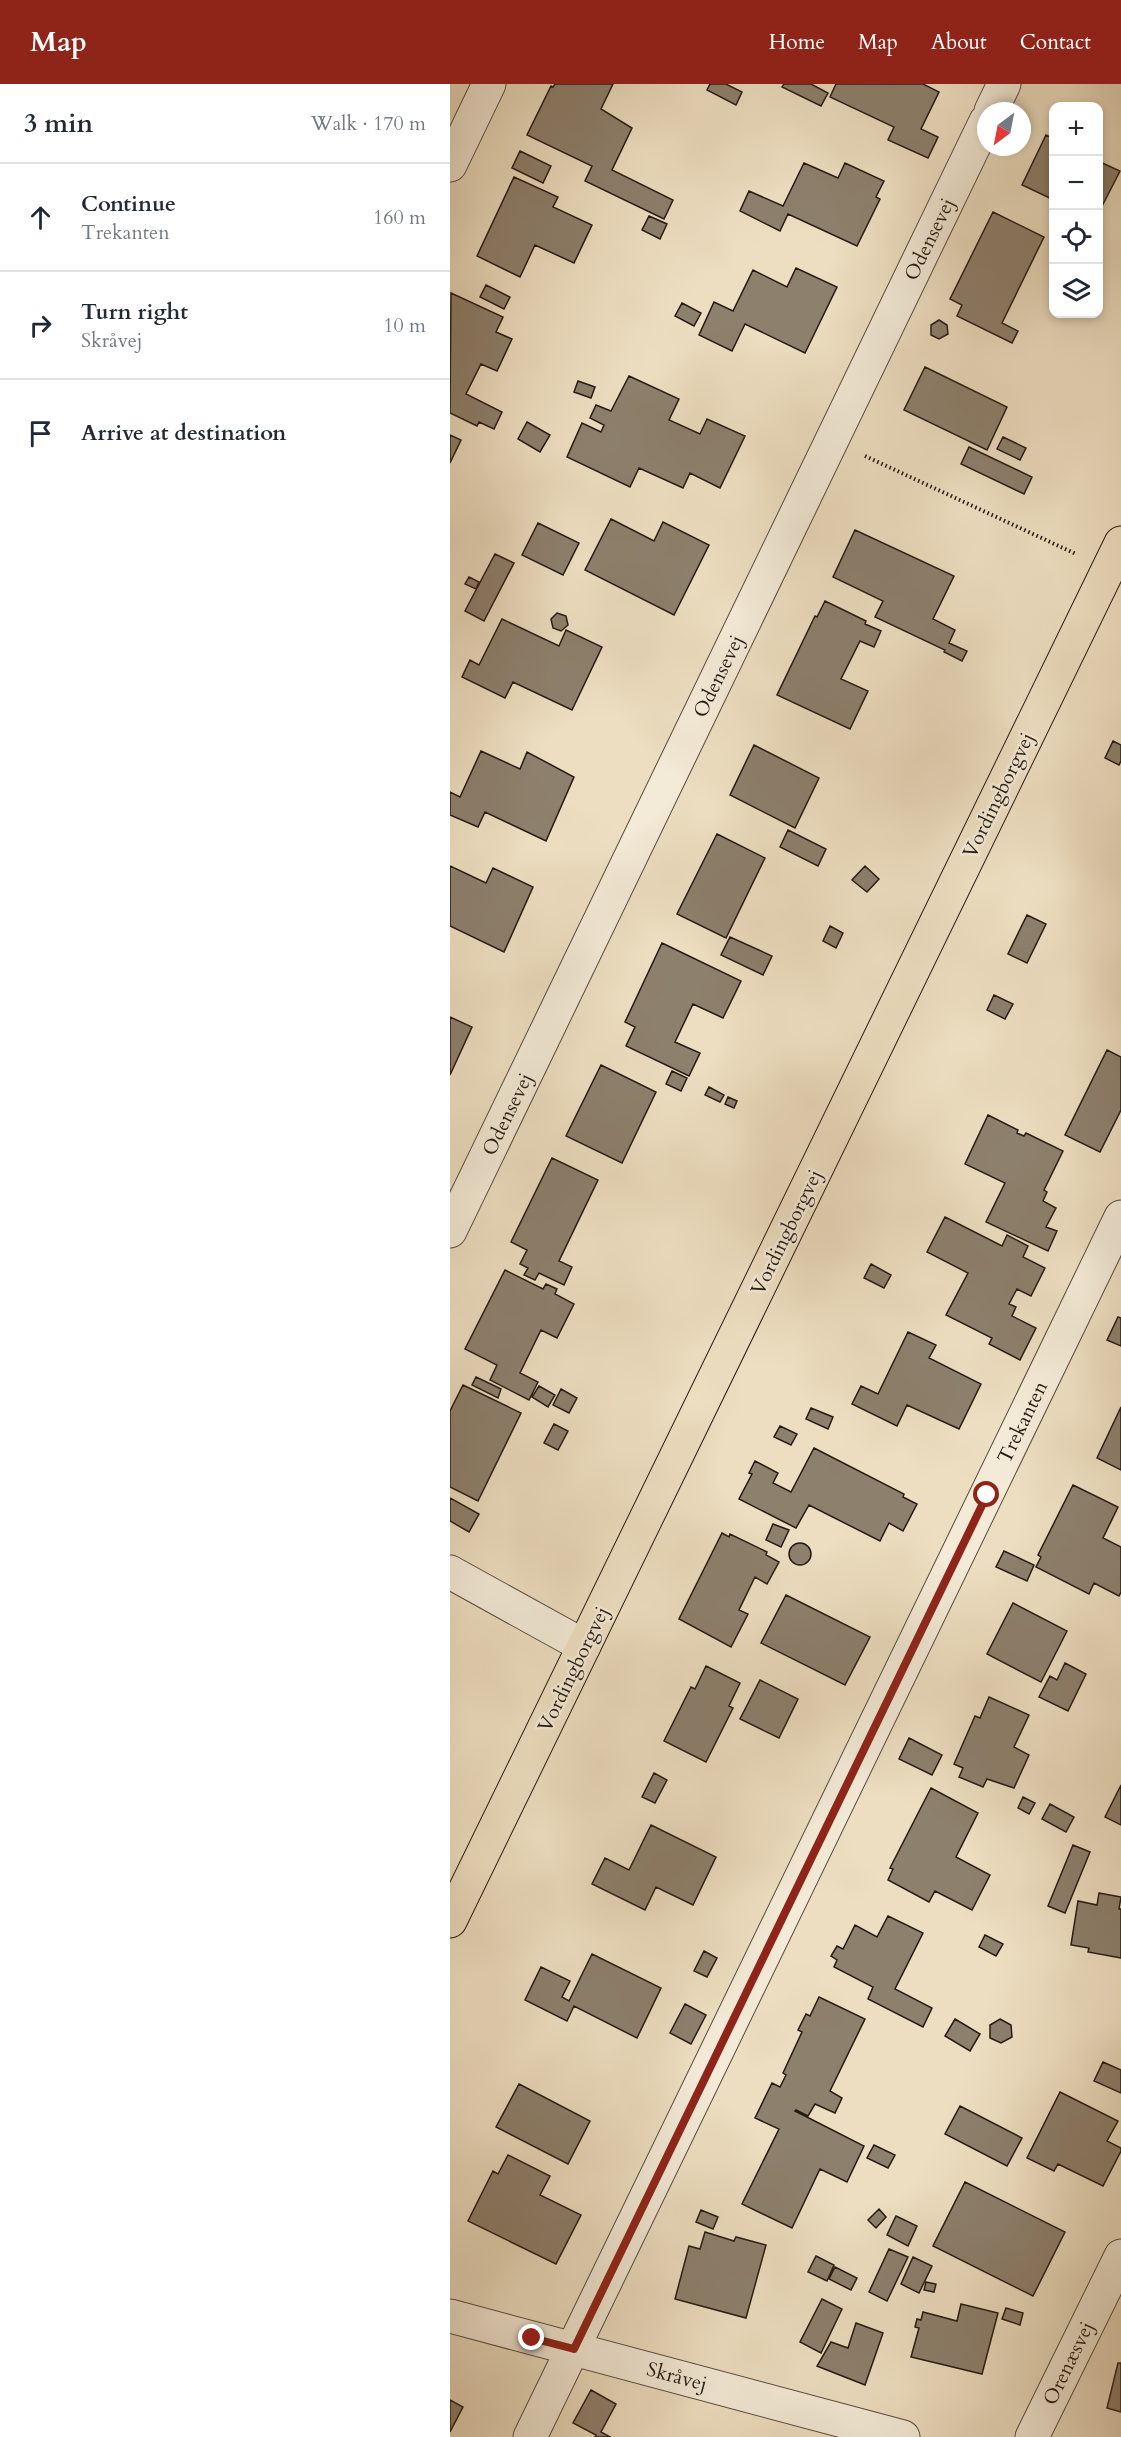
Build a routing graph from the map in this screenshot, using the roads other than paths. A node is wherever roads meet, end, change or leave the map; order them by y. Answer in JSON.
{"nodes":[{"id":1,"x":489,"y":84,"type":"edge"},
{"id":2,"x":1004,"y":84,"type":"edge"},
{"id":3,"x":995,"y":102,"type":"edge"},
{"id":4,"x":977,"y":140,"type":"edge"},
{"id":5,"x":450,"y":165,"type":"edge"},
{"id":6,"x":1115,"y":556,"type":"edge"},
{"id":7,"x":1121,"y":1217,"type":"edge"},
{"id":8,"x":450,"y":1232,"type":"edge"},
{"id":9,"x":450,"y":1572,"type":"edge"},
{"id":10,"x":584,"y":1646,"type":"junction"},
{"id":11,"x":450,"y":1921,"type":"edge"},
{"id":12,"x":1121,"y":2256,"type":"edge"},
{"id":13,"x":450,"y":2316,"type":"edge"},
{"id":14,"x":574,"y":2349,"type":"junction"},
{"id":15,"x":530,"y":2437,"type":"edge"},
{"id":16,"x":903,"y":2437,"type":"edge"},
{"id":17,"x":1032,"y":2437,"type":"edge"}],
"edges":[{"from":1,"to":5,"type":"street"},
{"from":2,"to":3,"type":"street"},
{"from":4,"to":8,"type":"street","name":"Odensevej"},
{"from":6,"to":10,"type":"main road","name":"Vordingborgvej"},
{"from":7,"to":14,"type":"street","name":"Trekanten"},
{"from":9,"to":10,"type":"street"},
{"from":10,"to":11,"type":"main road","name":"Vordingborgvej"},
{"from":12,"to":17,"type":"street","name":"Orenæsvej"},
{"from":13,"to":14,"type":"street","name":"Skråvej"},
{"from":14,"to":15,"type":"street","name":"Trekanten"},
{"from":14,"to":16,"type":"street","name":"Skråvej"}]}
